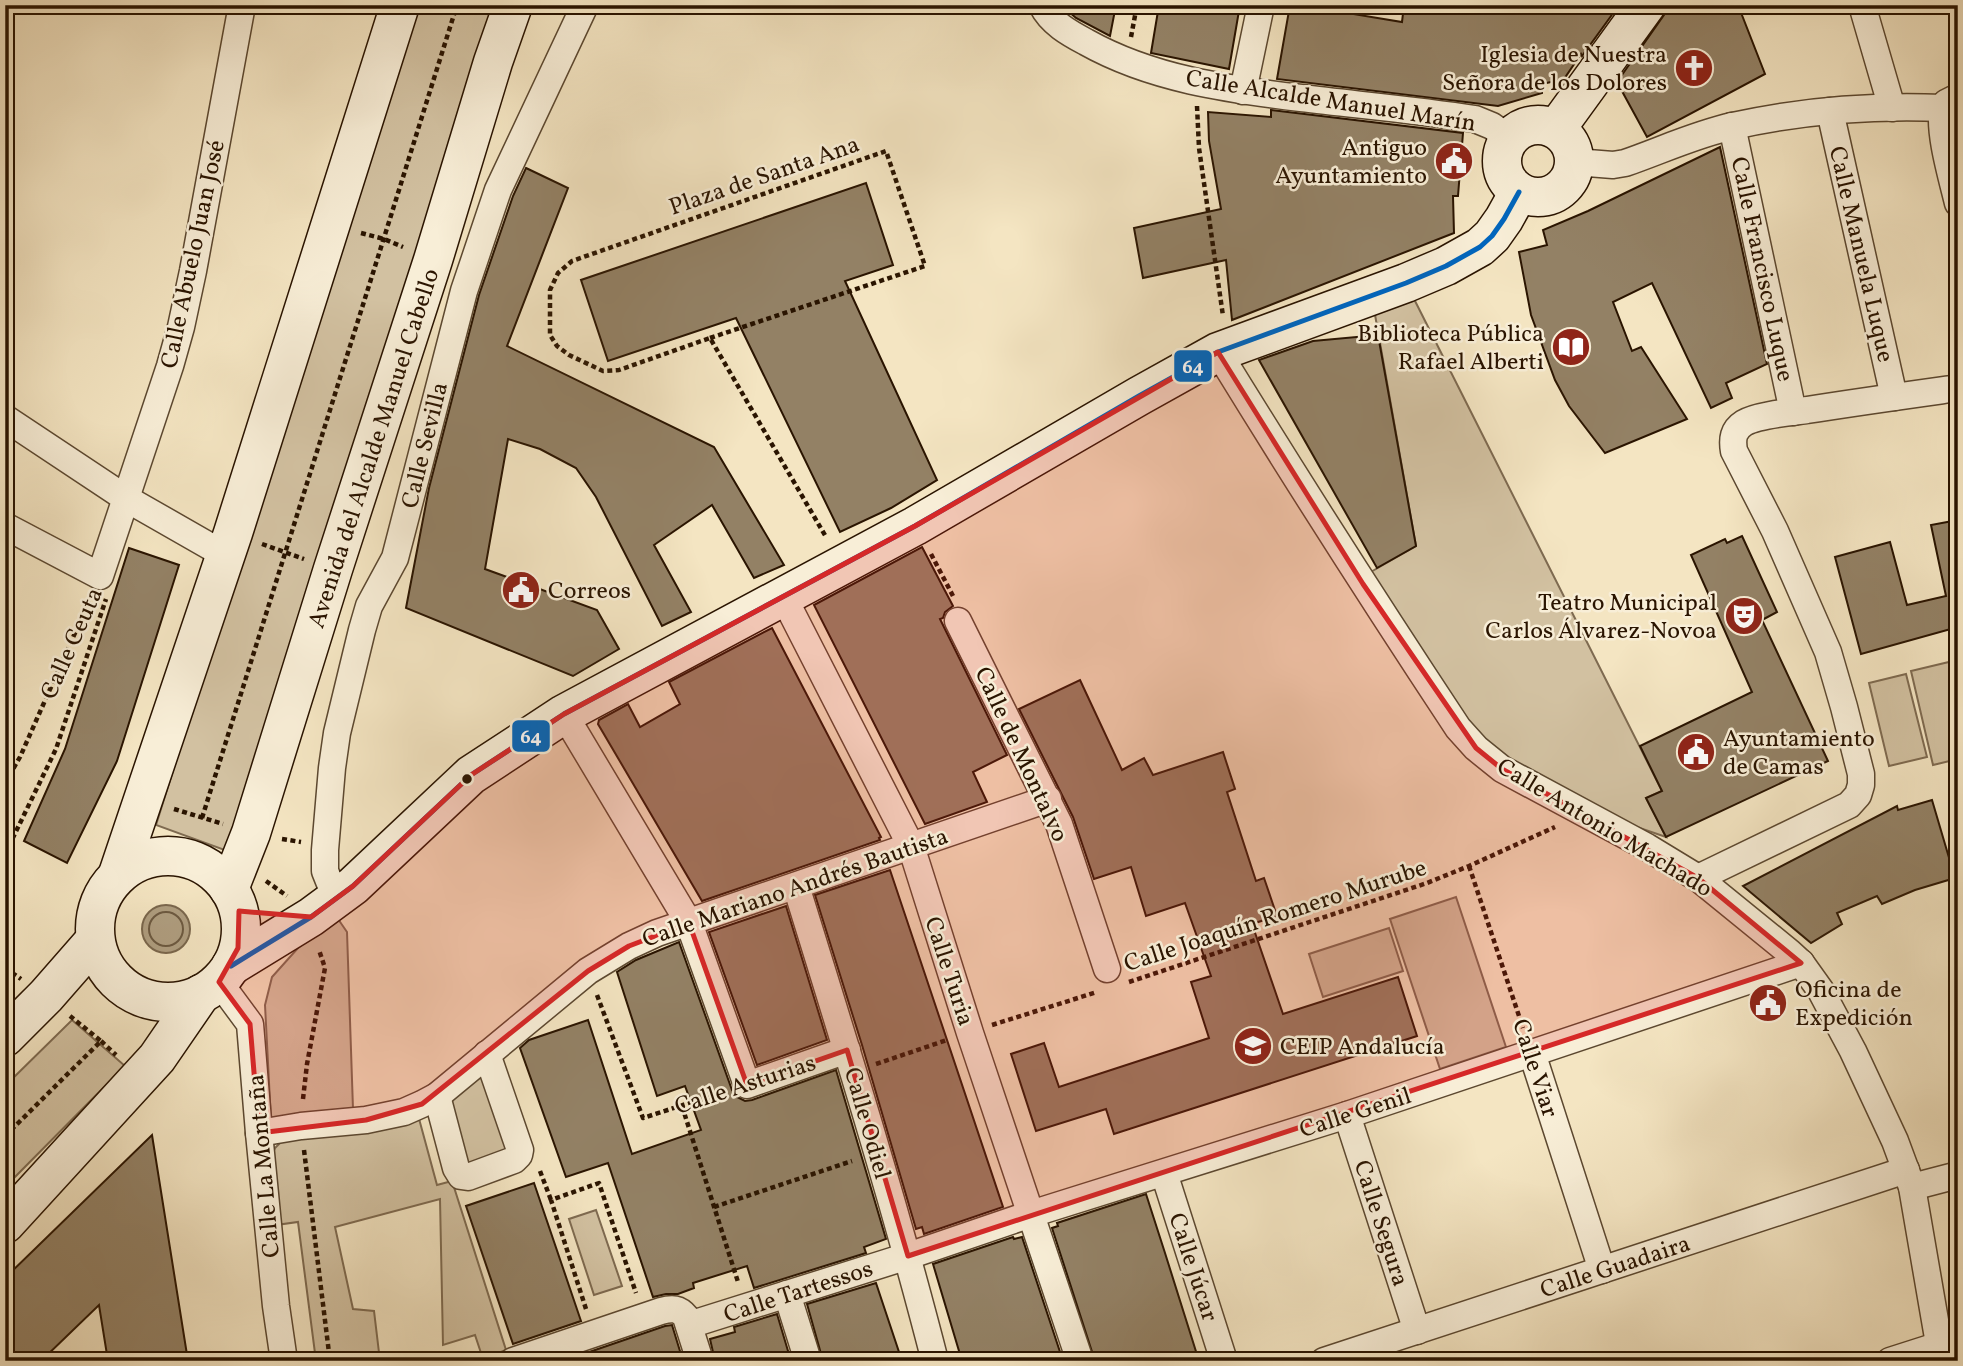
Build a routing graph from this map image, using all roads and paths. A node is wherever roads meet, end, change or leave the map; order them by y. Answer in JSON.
{"nodes":[{"id":1,"x":242,"y":5,"type":"edge"},
{"id":2,"x":400,"y":5,"type":"edge"},
{"id":3,"x":457,"y":5,"type":"edge"},
{"id":4,"x":513,"y":5,"type":"edge"},
{"id":5,"x":585,"y":5,"type":"edge"},
{"id":6,"x":1042,"y":5,"type":"edge"},
{"id":7,"x":1261,"y":5,"type":"edge"},
{"id":8,"x":1646,"y":5,"type":"edge"},
{"id":9,"x":1862,"y":5,"type":"edge"},
{"id":10,"x":1197,"y":83,"type":"junction"},
{"id":11,"x":1243,"y":91,"type":"junction"},
{"id":12,"x":1950,"y":102,"type":"edge"},
{"id":13,"x":1892,"y":108,"type":"junction"},
{"id":14,"x":1830,"y":111,"type":"junction"},
{"id":15,"x":1732,"y":126,"type":"junction"},
{"id":16,"x":1556,"y":129,"type":"junction"},
{"id":17,"x":1510,"y":139,"type":"junction"},
{"id":18,"x":1575,"y":162,"type":"junction"},
{"id":19,"x":1519,"y":192,"type":"junction"},
{"id":20,"x":1958,"y":203,"type":"edge"},
{"id":21,"x":710,"y":338,"type":"junction"},
{"id":22,"x":1224,"y":350,"type":"junction"},
{"id":23,"x":1958,"y":388,"type":"edge"},
{"id":24,"x":1894,"y":397,"type":"junction"},
{"id":25,"x":1793,"y":412,"type":"junction"},
{"id":26,"x":5,"y":418,"type":"edge"},
{"id":27,"x":127,"y":499,"type":"junction"},
{"id":28,"x":5,"y":526,"type":"edge"},
{"id":29,"x":915,"y":526,"type":"junction"},
{"id":30,"x":225,"y":555,"type":"junction"},
{"id":31,"x":843,"y":565,"type":"junction"},
{"id":32,"x":100,"y":576,"type":"junction"},
{"id":33,"x":783,"y":596,"type":"junction"},
{"id":34,"x":958,"y":621,"type":"joint"},
{"id":35,"x":564,"y":714,"type":"junction"},
{"id":36,"x":5,"y":783,"type":"edge"},
{"id":37,"x":1048,"y":799,"type":"junction"},
{"id":38,"x":1584,"y":814,"type":"junction"},
{"id":39,"x":202,"y":818,"type":"dead end"},
{"id":40,"x":911,"y":846,"type":"junction"},
{"id":41,"x":5,"y":854,"type":"edge"},
{"id":42,"x":1469,"y":866,"type":"junction"},
{"id":43,"x":118,"y":874,"type":"junction"},
{"id":44,"x":1698,"y":878,"type":"junction"},
{"id":45,"x":796,"y":886,"type":"junction"},
{"id":46,"x":234,"y":900,"type":"junction"},
{"id":47,"x":325,"y":907,"type":"junction"},
{"id":48,"x":689,"y":923,"type":"junction"},
{"id":49,"x":95,"y":940,"type":"junction"},
{"id":50,"x":1801,"y":963,"type":"junction"},
{"id":51,"x":589,"y":971,"type":"junction"},
{"id":52,"x":217,"y":981,"type":"junction"},
{"id":53,"x":1110,"y":981,"type":"junction"},
{"id":54,"x":46,"y":996,"type":"junction"},
{"id":55,"x":970,"y":1033,"type":"junction"},
{"id":56,"x":5,"y":1037,"type":"edge"},
{"id":57,"x":1532,"y":1053,"type":"junction"},
{"id":58,"x":487,"y":1054,"type":"junction"},
{"id":59,"x":850,"y":1060,"type":"junction"},
{"id":60,"x":747,"y":1085,"type":"junction"},
{"id":61,"x":436,"y":1096,"type":"junction"},
{"id":62,"x":682,"y":1106,"type":"junction"},
{"id":63,"x":1347,"y":1115,"type":"junction"},
{"id":64,"x":259,"y":1133,"type":"junction"},
{"id":65,"x":5,"y":1136,"type":"edge"},
{"id":66,"x":876,"y":1153,"type":"junction"},
{"id":67,"x":1164,"y":1173,"type":"junction"},
{"id":68,"x":1958,"y":1175,"type":"edge"},
{"id":69,"x":1909,"y":1179,"type":"junction"},
{"id":70,"x":714,"y":1207,"type":"junction"},
{"id":71,"x":1031,"y":1214,"type":"junction"},
{"id":72,"x":5,"y":1224,"type":"edge"},
{"id":73,"x":908,"y":1256,"type":"junction"},
{"id":74,"x":1602,"y":1270,"type":"junction"},
{"id":75,"x":787,"y":1294,"type":"junction"},
{"id":76,"x":746,"y":1308,"type":"junction"},
{"id":77,"x":644,"y":1317,"type":"junction"},
{"id":78,"x":689,"y":1325,"type":"junction"},
{"id":79,"x":1417,"y":1331,"type":"junction"},
{"id":80,"x":593,"y":1334,"type":"junction"},
{"id":81,"x":1941,"y":1353,"type":"edge"},
{"id":82,"x":284,"y":1361,"type":"edge"},
{"id":83,"x":513,"y":1361,"type":"edge"},
{"id":84,"x":700,"y":1361,"type":"edge"},
{"id":85,"x":808,"y":1361,"type":"edge"},
{"id":86,"x":935,"y":1361,"type":"edge"},
{"id":87,"x":1080,"y":1361,"type":"edge"},
{"id":88,"x":1223,"y":1361,"type":"edge"},
{"id":89,"x":1324,"y":1361,"type":"edge"},
{"id":90,"x":1890,"y":1361,"type":"edge"}],
"edges":[{"from":1,"to":27,"type":"street","name":"Calle Abuelo Juan José"},
{"from":2,"to":30,"type":"main road"},
{"from":3,"to":39,"type":"path"},
{"from":4,"to":46,"type":"main road","name":"Avenida del Alcalde Manuel Cabello"},
{"from":5,"to":47,"type":"street","name":"Calle Sevilla"},
{"from":6,"to":10,"type":"street","name":"Calle Alcalde Manuel Marín"},
{"from":7,"to":11,"type":"street"},
{"from":8,"to":16,"type":"main road"},
{"from":9,"to":13,"type":"street"},
{"from":10,"to":11,"type":"street","name":"Calle Alcalde Manuel Marín"},
{"from":10,"to":22,"type":"path"},
{"from":11,"to":17,"type":"street","name":"Calle Alcalde Manuel Marín"},
{"from":12,"to":13,"type":"street"},
{"from":12,"to":20,"type":"street"},
{"from":13,"to":14,"type":"street"},
{"from":14,"to":15,"type":"street"},
{"from":14,"to":24,"type":"street","name":"Calle Manuela Luque"},
{"from":15,"to":18,"type":"street"},
{"from":15,"to":25,"type":"street","name":"Calle Francisco Luque"},
{"from":16,"to":17,"type":"main road"},
{"from":16,"to":18,"type":"main road"},
{"from":17,"to":19,"type":"main road"},
{"from":18,"to":19,"type":"main road"},
{"from":19,"to":22,"type":"main road"},
{"from":21,"to":21,"type":"path","name":"Plaza de Santa Ana"},
{"from":21,"to":31,"type":"path"},
{"from":22,"to":29,"type":"main road"},
{"from":22,"to":38,"type":"street","name":"Calle Antonio Machado"},
{"from":23,"to":24,"type":"street"},
{"from":24,"to":25,"type":"street"},
{"from":25,"to":44,"type":"street"},
{"from":26,"to":27,"type":"street"},
{"from":27,"to":30,"type":"street"},
{"from":27,"to":32,"type":"street","name":"Calle Ceuta"},
{"from":28,"to":32,"type":"street"},
{"from":29,"to":31,"type":"main road"},
{"from":29,"to":34,"type":"path"},
{"from":30,"to":43,"type":"main road"},
{"from":31,"to":33,"type":"main road"},
{"from":32,"to":36,"type":"path","name":"Calle Ceuta"},
{"from":32,"to":41,"type":"path"},
{"from":33,"to":35,"type":"main road"},
{"from":33,"to":40,"type":"street","name":"Calle Turia"},
{"from":34,"to":37,"type":"street","name":"Calle de Montalvo"},
{"from":35,"to":47,"type":"main road"},
{"from":35,"to":48,"type":"street"},
{"from":37,"to":40,"type":"street","name":"Calle Mariano Andrés Bautista"},
{"from":37,"to":53,"type":"street","name":"Calle de Montalvo"},
{"from":38,"to":42,"type":"path","name":"Calle Joaquín Romero Murube"},
{"from":38,"to":44,"type":"street","name":"Calle Antonio Machado"},
{"from":40,"to":45,"type":"street","name":"Calle Mariano Andrés Bautista"},
{"from":40,"to":55,"type":"street","name":"Calle Turia"},
{"from":42,"to":53,"type":"path","name":"Calle Joaquín Romero Murube"},
{"from":42,"to":57,"type":"path","name":"Calle Viar"},
{"from":43,"to":46,"type":"main road"},
{"from":43,"to":49,"type":"main road"},
{"from":44,"to":50,"type":"street","name":"Calle Antonio Machado"},
{"from":45,"to":48,"type":"street","name":"Calle Mariano Andrés Bautista"},
{"from":45,"to":59,"type":"street","name":"Calle Odiel"},
{"from":46,"to":47,"type":"main road"},
{"from":46,"to":52,"type":"main road"},
{"from":47,"to":52,"type":"main road"},
{"from":48,"to":51,"type":"street","name":"Calle Mariano Andrés Bautista"},
{"from":48,"to":60,"type":"street"},
{"from":49,"to":52,"type":"main road"},
{"from":49,"to":54,"type":"main road"},
{"from":50,"to":57,"type":"street","name":"Calle Genil"},
{"from":50,"to":69,"type":"street","name":"Calle Antonio Machado"},
{"from":51,"to":58,"type":"street","name":"Calle Mariano Andrés Bautista"},
{"from":51,"to":62,"type":"path","name":"Calle Asturias"},
{"from":52,"to":64,"type":"street","name":"Calle La Montaña"},
{"from":52,"to":72,"type":"main road"},
{"from":53,"to":55,"type":"path","name":"Calle Joaquín Romero Murube"},
{"from":54,"to":56,"type":"main road"},
{"from":54,"to":65,"type":"path"},
{"from":55,"to":59,"type":"path","name":"Calle Joaquín Romero Murube"},
{"from":55,"to":71,"type":"street","name":"Calle Turia"},
{"from":57,"to":63,"type":"street","name":"Calle Genil"},
{"from":57,"to":74,"type":"street","name":"Calle Viar"},
{"from":58,"to":61,"type":"street","name":"Calle Mariano Andrés Bautista"},
{"from":58,"to":61,"type":"street"},
{"from":59,"to":60,"type":"street","name":"Calle Asturias"},
{"from":59,"to":66,"type":"street","name":"Calle Odiel"},
{"from":60,"to":62,"type":"path","name":"Calle Asturias"},
{"from":61,"to":64,"type":"street","name":"Calle Mariano Andrés Bautista"},
{"from":62,"to":70,"type":"path"},
{"from":63,"to":67,"type":"street","name":"Calle Genil"},
{"from":63,"to":79,"type":"street","name":"Calle Segura"},
{"from":64,"to":82,"type":"street","name":"Calle La Montaña"},
{"from":66,"to":70,"type":"path"},
{"from":66,"to":73,"type":"street","name":"Calle Odiel"},
{"from":67,"to":71,"type":"street","name":"Calle Genil"},
{"from":67,"to":88,"type":"street","name":"Calle Júcar"},
{"from":68,"to":69,"type":"street","name":"Calle Guadaira"},
{"from":69,"to":74,"type":"street","name":"Calle Guadaira"},
{"from":69,"to":81,"type":"street","name":"Calle Antonio Machado"},
{"from":70,"to":76,"type":"path"},
{"from":71,"to":73,"type":"street","name":"Calle Genil"},
{"from":71,"to":87,"type":"street","name":"Calle Turia"},
{"from":73,"to":75,"type":"street","name":"Calle Tartessos"},
{"from":73,"to":86,"type":"street","name":"Calle Odiel"},
{"from":74,"to":79,"type":"street","name":"Calle Guadaira"},
{"from":75,"to":76,"type":"street","name":"Calle Tartessos"},
{"from":75,"to":85,"type":"street"},
{"from":76,"to":78,"type":"street","name":"Calle Tartessos"},
{"from":77,"to":78,"type":"street"},
{"from":77,"to":80,"type":"street"},
{"from":77,"to":80,"type":"path"},
{"from":78,"to":84,"type":"street"},
{"from":79,"to":89,"type":"street","name":"Calle Guadaira"},
{"from":80,"to":83,"type":"street"},
{"from":81,"to":90,"type":"street"}]}
